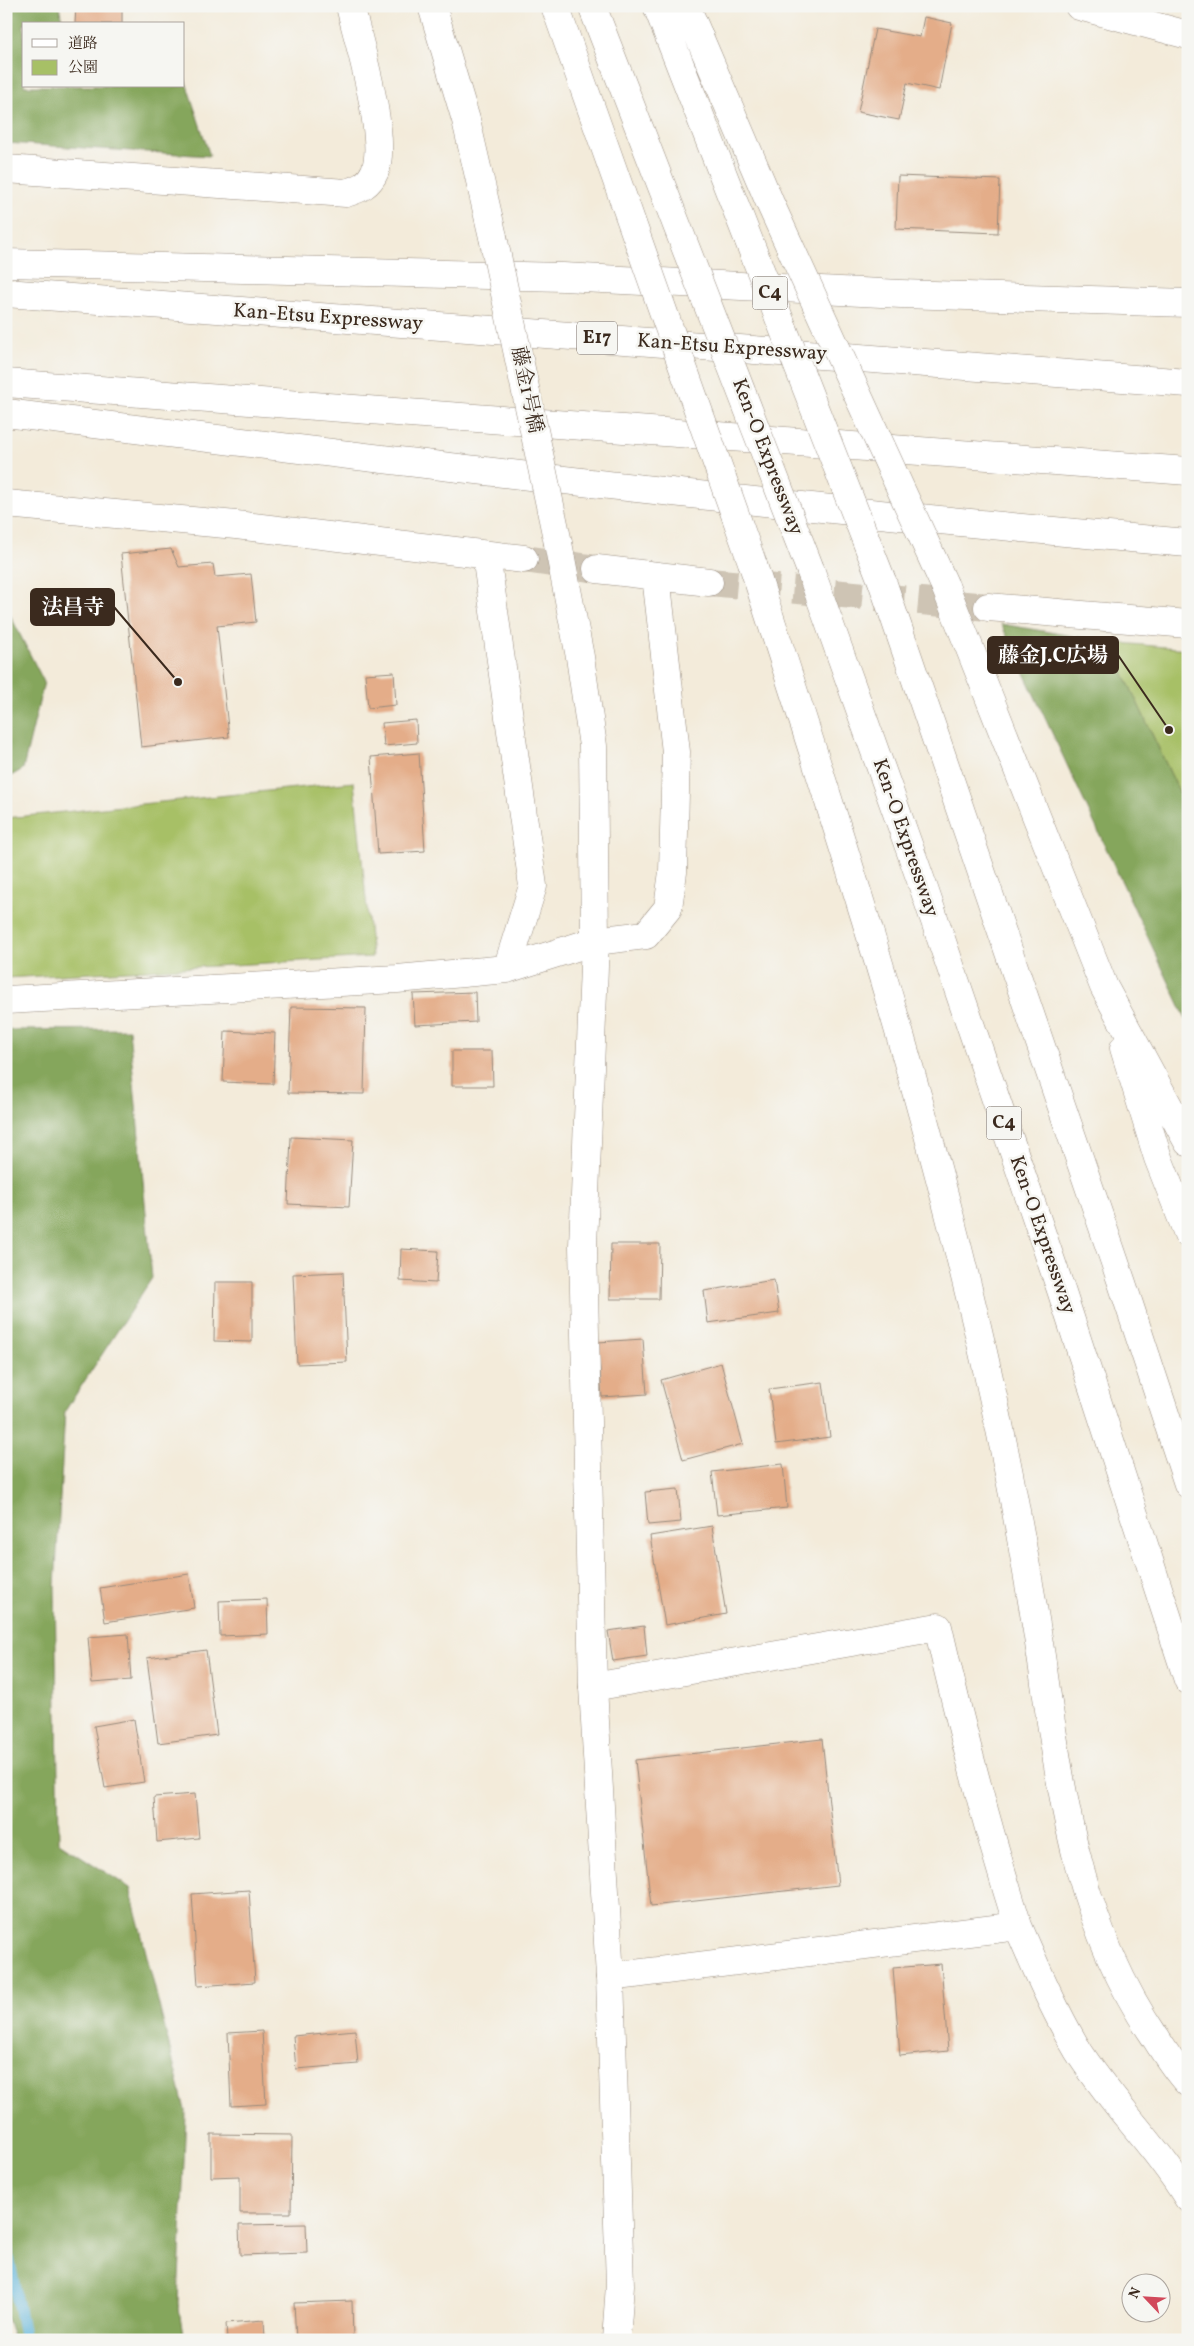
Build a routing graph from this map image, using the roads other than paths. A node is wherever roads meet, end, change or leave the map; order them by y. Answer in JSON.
{"nodes":[{"id":1,"x":350,"y":6,"type":"edge"},
{"id":2,"x":432,"y":6,"type":"edge"},
{"id":3,"x":555,"y":6,"type":"edge"},
{"id":4,"x":592,"y":6,"type":"edge"},
{"id":5,"x":657,"y":6,"type":"edge"},
{"id":6,"x":686,"y":6,"type":"edge"},
{"id":7,"x":1079,"y":6,"type":"edge"},
{"id":8,"x":1188,"y":35,"type":"edge"},
{"id":9,"x":6,"y":168,"type":"edge"},
{"id":10,"x":6,"y":263,"type":"edge"},
{"id":11,"x":6,"y":293,"type":"edge"},
{"id":12,"x":1188,"y":304,"type":"edge"},
{"id":13,"x":6,"y":383,"type":"edge"},
{"id":14,"x":1188,"y":383,"type":"edge"},
{"id":15,"x":6,"y":413,"type":"edge"},
{"id":16,"x":1188,"y":471,"type":"edge"},
{"id":17,"x":6,"y":504,"type":"edge"},
{"id":18,"x":1188,"y":543,"type":"edge"},
{"id":19,"x":486,"y":555,"type":"junction"},
{"id":20,"x":524,"y":559,"type":"tunnel mouth"},
{"id":21,"x":596,"y":568,"type":"tunnel mouth"},
{"id":22,"x":656,"y":576,"type":"junction"},
{"id":23,"x":709,"y":582,"type":"tunnel mouth"},
{"id":24,"x":988,"y":607,"type":"tunnel mouth"},
{"id":25,"x":1188,"y":624,"type":"edge"},
{"id":26,"x":595,"y":941,"type":"junction"},
{"id":27,"x":507,"y":969,"type":"junction"},
{"id":28,"x":1104,"y":987,"type":"junction"},
{"id":29,"x":6,"y":1000,"type":"edge"},
{"id":30,"x":1188,"y":1142,"type":"edge"},
{"id":31,"x":1188,"y":1234,"type":"edge"},
{"id":32,"x":1188,"y":1484,"type":"edge"},
{"id":33,"x":1188,"y":1680,"type":"edge"},
{"id":34,"x":593,"y":1687,"type":"junction"},
{"id":35,"x":1018,"y":1926,"type":"junction"},
{"id":36,"x":610,"y":1976,"type":"junction"},
{"id":37,"x":1188,"y":2082,"type":"edge"},
{"id":38,"x":1188,"y":2198,"type":"edge"},
{"id":39,"x":616,"y":2340,"type":"edge"}],
"edges":[{"from":1,"to":9,"type":"main road"},
{"from":2,"to":26,"type":"main road","name":"藤金1号橋","bridge":true},
{"from":3,"to":37,"type":"main road","bridge":true},
{"from":4,"to":33,"type":"main road","name":"Ken-O Expressway","number":"C4","bridge":true},
{"from":5,"to":32,"type":"main road","number":"C4","bridge":true},
{"from":6,"to":28,"type":"main road","bridge":true},
{"from":7,"to":8,"type":"main road"},
{"from":10,"to":12,"type":"main road"},
{"from":11,"to":14,"type":"main road","name":"Kan-Etsu Expressway","number":"E17"},
{"from":13,"to":16,"type":"main road"},
{"from":15,"to":18,"type":"main road"},
{"from":17,"to":19,"type":"main road"},
{"from":19,"to":20,"type":"main road"},
{"from":19,"to":27,"type":"main road"},
{"from":21,"to":22,"type":"main road"},
{"from":22,"to":23,"type":"main road"},
{"from":22,"to":26,"type":"main road"},
{"from":24,"to":25,"type":"main road"},
{"from":26,"to":27,"type":"main road"},
{"from":26,"to":34,"type":"main road","name":"藤金1号橋"},
{"from":27,"to":29,"type":"main road"},
{"from":28,"to":30,"type":"main road"},
{"from":28,"to":31,"type":"main road"},
{"from":34,"to":35,"type":"main road"},
{"from":34,"to":36,"type":"main road","name":"藤金1号橋"},
{"from":35,"to":36,"type":"main road"},
{"from":35,"to":38,"type":"main road"},
{"from":36,"to":39,"type":"main road","name":"藤金1号橋"}]}
